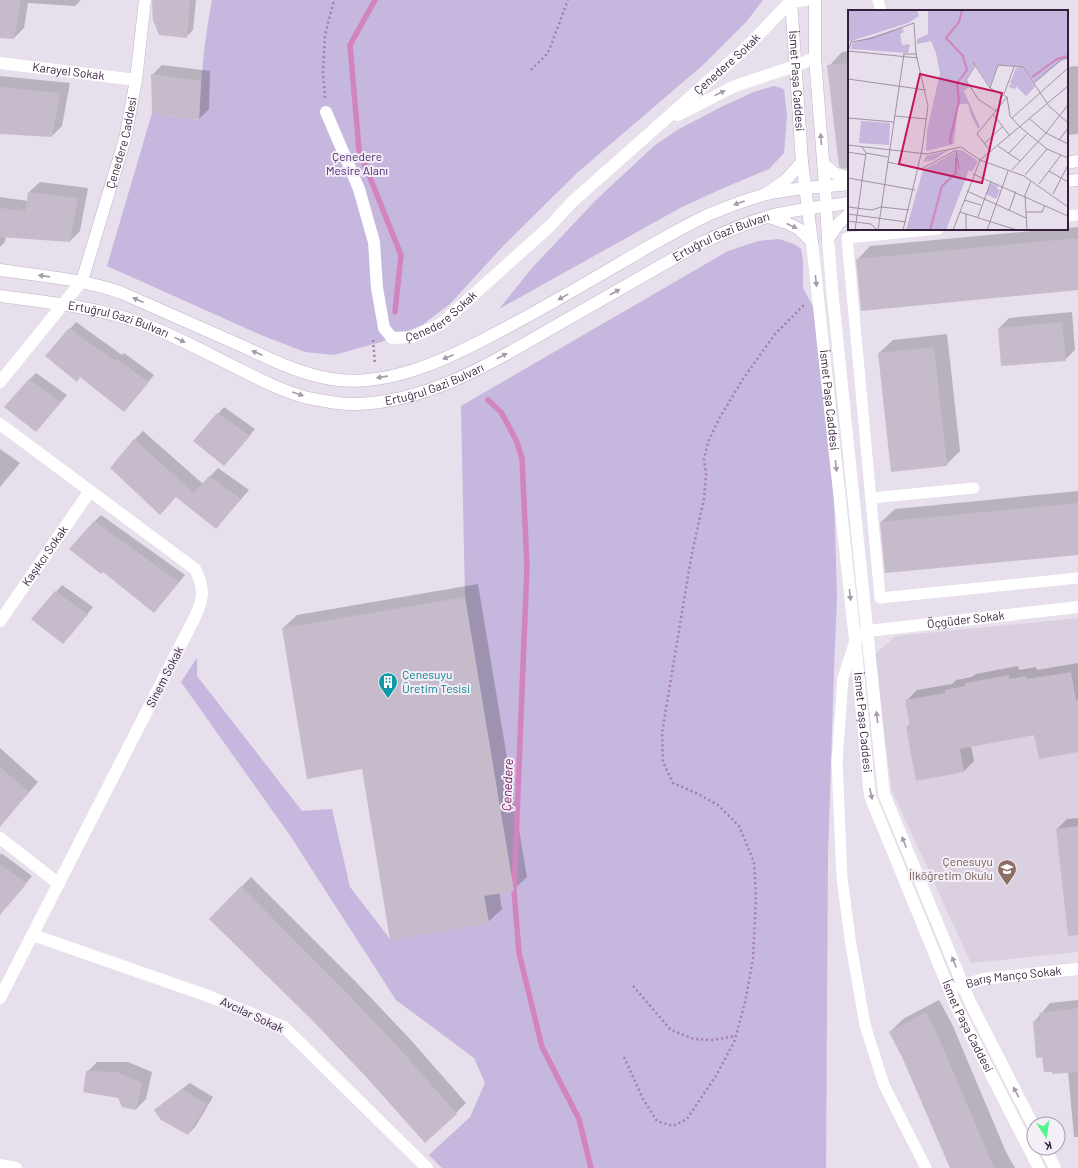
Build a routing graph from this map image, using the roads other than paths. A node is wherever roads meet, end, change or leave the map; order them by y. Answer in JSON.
{"nodes":[{"id":1,"x":145,"y":0,"type":"edge"},
{"id":2,"x":805,"y":0,"type":"edge"},
{"id":3,"x":815,"y":0,"type":"edge"},
{"id":4,"x":878,"y":0,"type":"edge"},
{"id":5,"x":790,"y":1,"type":"edge"},
{"id":6,"x":881,"y":10,"type":"edge"},
{"id":7,"x":815,"y":58,"type":"junction"},
{"id":8,"x":0,"y":64,"type":"edge"},
{"id":9,"x":795,"y":66,"type":"junction"},
{"id":10,"x":136,"y":80,"type":"junction"},
{"id":11,"x":326,"y":112,"type":"dead end"},
{"id":12,"x":661,"y":124,"type":"junction"},
{"id":13,"x":802,"y":162,"type":"junction"},
{"id":14,"x":823,"y":163,"type":"junction"},
{"id":15,"x":848,"y":178,"type":"edge"},
{"id":16,"x":1078,"y":180,"type":"edge"},
{"id":17,"x":1068,"y":181,"type":"edge"},
{"id":18,"x":848,"y":184,"type":"edge"},
{"id":19,"x":825,"y":186,"type":"junction"},
{"id":20,"x":805,"y":189,"type":"junction"},
{"id":21,"x":763,"y":195,"type":"junction"},
{"id":22,"x":848,"y":204,"type":"edge"},
{"id":23,"x":827,"y":206,"type":"junction"},
{"id":24,"x":808,"y":209,"type":"junction"},
{"id":25,"x":848,"y":215,"type":"edge"},
{"id":26,"x":1078,"y":215,"type":"edge"},
{"id":27,"x":1068,"y":216,"type":"edge"},
{"id":28,"x":767,"y":217,"type":"junction"},
{"id":29,"x":928,"y":230,"type":"edge"},
{"id":30,"x":828,"y":239,"type":"junction"},
{"id":31,"x":812,"y":242,"type":"junction"},
{"id":32,"x":0,"y":270,"type":"edge"},
{"id":33,"x":82,"y":282,"type":"junction"},
{"id":34,"x":0,"y":296,"type":"edge"},
{"id":35,"x":63,"y":305,"type":"junction"},
{"id":36,"x":0,"y":382,"type":"edge"},
{"id":37,"x":0,"y":424,"type":"edge"},
{"id":38,"x":974,"y":488,"type":"dead end"},
{"id":39,"x":90,"y":491,"type":"junction"},
{"id":40,"x":871,"y":498,"type":"junction"},
{"id":41,"x":1078,"y":578,"type":"edge"},
{"id":42,"x":1078,"y":607,"type":"edge"},
{"id":43,"x":0,"y":621,"type":"edge"},
{"id":44,"x":868,"y":632,"type":"junction"},
{"id":45,"x":855,"y":640,"type":"junction"},
{"id":46,"x":0,"y":838,"type":"edge"},
{"id":47,"x":59,"y":884,"type":"junction"},
{"id":48,"x":33,"y":934,"type":"junction"},
{"id":49,"x":1078,"y":969,"type":"edge"},
{"id":50,"x":964,"y":986,"type":"junction"},
{"id":51,"x":950,"y":990,"type":"junction"},
{"id":52,"x":0,"y":998,"type":"edge"},
{"id":53,"x":1028,"y":1116,"type":"edge"},
{"id":54,"x":1049,"y":1156,"type":"edge"},
{"id":55,"x":0,"y":1165,"type":"edge"},
{"id":56,"x":16,"y":1168,"type":"edge"},
{"id":57,"x":427,"y":1168,"type":"edge"},
{"id":58,"x":926,"y":1168,"type":"edge"},
{"id":59,"x":1039,"y":1168,"type":"edge"},
{"id":60,"x":1055,"y":1168,"type":"edge"}],
"edges":[{"from":1,"to":10,"type":"street","name":"Çenedere Caddesi"},
{"from":2,"to":5,"type":"street"},
{"from":3,"to":7,"type":"street","name":"İsmet Paşa Caddesi"},
{"from":4,"to":6,"type":"lane"},
{"from":5,"to":9,"type":"street","name":"İsmet Paşa Caddesi"},
{"from":5,"to":12,"type":"street","name":"Çenedere Sokak"},
{"from":7,"to":9,"type":"street","name":"Çenedere Sokak"},
{"from":14,"to":7,"type":"street","name":"İsmet Paşa Caddesi","one_way":true},
{"from":8,"to":10,"type":"street","name":"Karayel Sokak"},
{"from":12,"to":9,"type":"street","name":"Çenedere Sokak","one_way":true},
{"from":9,"to":13,"type":"street","name":"İsmet Paşa Caddesi"},
{"from":10,"to":33,"type":"street","name":"Çenedere Caddesi"},
{"from":11,"to":12,"type":"street","name":"Çenedere Sokak"},
{"from":13,"to":20,"type":"street","name":"İsmet Paşa Caddesi"},
{"from":13,"to":21,"type":"street"},
{"from":14,"to":15,"type":"street"},
{"from":14,"to":19,"type":"street","name":"İsmet Paşa Caddesi"},
{"from":16,"to":17,"type":"street"},
{"from":18,"to":19,"type":"street","name":"Ertuğrul Gazi Bulvarı"},
{"from":19,"to":20,"type":"street","name":"Ertuğrul Gazi Bulvarı"},
{"from":19,"to":23,"type":"street","name":"İsmet Paşa Caddesi"},
{"from":20,"to":21,"type":"street","name":"Ertuğrul Gazi Bulvarı"},
{"from":20,"to":24,"type":"street","name":"İsmet Paşa Caddesi"},
{"from":21,"to":33,"type":"street","name":"Ertuğrul Gazi Bulvarı","one_way":true},
{"from":22,"to":23,"type":"street","name":"Ertuğrul Gazi Bulvarı"},
{"from":23,"to":24,"type":"street","name":"Ertuğrul Gazi Bulvarı"},
{"from":23,"to":30,"type":"street","name":"İsmet Paşa Caddesi"},
{"from":24,"to":28,"type":"street","name":"Ertuğrul Gazi Bulvarı"},
{"from":24,"to":31,"type":"street","name":"İsmet Paşa Caddesi"},
{"from":25,"to":30,"type":"street"},
{"from":26,"to":27,"type":"lane"},
{"from":28,"to":31,"type":"street","one_way":true},
{"from":35,"to":28,"type":"street","name":"Ertuğrul Gazi Bulvarı","one_way":true},
{"from":29,"to":40,"type":"lane"},
{"from":30,"to":44,"type":"street","name":"İsmet Paşa Caddesi"},
{"from":31,"to":45,"type":"street","name":"İsmet Paşa Caddesi","one_way":true},
{"from":33,"to":32,"type":"street","name":"Ertuğrul Gazi Bulvarı","one_way":true},
{"from":33,"to":35,"type":"street"},
{"from":34,"to":35,"type":"street","name":"Ertuğrul Gazi Bulvarı"},
{"from":35,"to":36,"type":"street"},
{"from":37,"to":39,"type":"street","name":"Sinem Sokak"},
{"from":38,"to":40,"type":"lane"},
{"from":39,"to":43,"type":"street","name":"Kaşıkcı Sokak"},
{"from":39,"to":47,"type":"street","name":"Sinem Sokak"},
{"from":40,"to":41,"type":"lane"},
{"from":42,"to":44,"type":"street","name":"Öçgüder Sokak"},
{"from":44,"to":45,"type":"street","name":"Öçgüder Sokak"},
{"from":50,"to":44,"type":"street","name":"İsmet Paşa Caddesi","one_way":true},
{"from":45,"to":51,"type":"street","name":"İsmet Paşa Caddesi","one_way":true},
{"from":45,"to":58,"type":"lane"},
{"from":46,"to":47,"type":"street"},
{"from":47,"to":48,"type":"street","name":"Sinem Sokak"},
{"from":48,"to":52,"type":"street","name":"Sinem Sokak"},
{"from":48,"to":57,"type":"street","name":"Avcılar Sokak"},
{"from":49,"to":50,"type":"street","name":"Barış Manço Sokak"},
{"from":50,"to":51,"type":"street","name":"Barış Manço Sokak"},
{"from":53,"to":50,"type":"street","name":"İsmet Paşa Caddesi","one_way":true},
{"from":51,"to":59,"type":"street","name":"İsmet Paşa Caddesi"},
{"from":54,"to":60,"type":"street"},
{"from":55,"to":56,"type":"street"}]}
